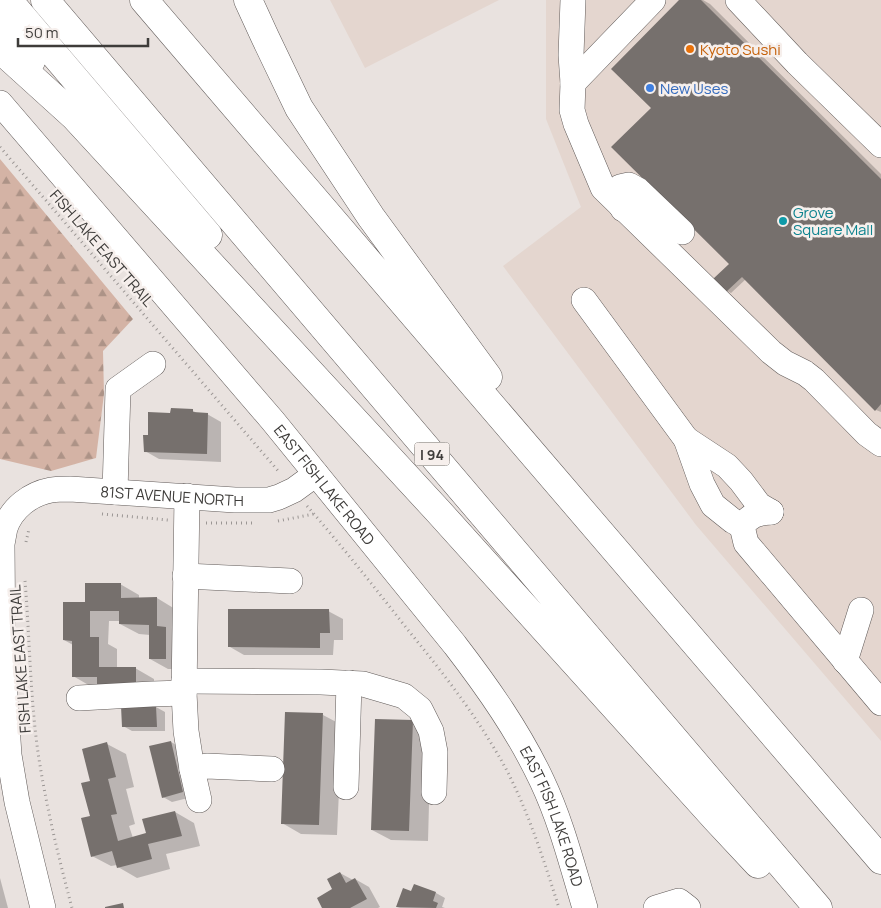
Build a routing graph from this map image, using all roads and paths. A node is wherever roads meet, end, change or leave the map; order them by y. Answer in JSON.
{"nodes":[{"id":1,"x":8,"y":0,"type":"edge"},
{"id":2,"x":45,"y":0,"type":"edge"},
{"id":3,"x":144,"y":0,"type":"edge"},
{"id":4,"x":248,"y":0,"type":"edge"},
{"id":5,"x":573,"y":0,"type":"edge"},
{"id":6,"x":654,"y":0,"type":"edge"},
{"id":7,"x":738,"y":0,"type":"edge"},
{"id":8,"x":0,"y":20,"type":"edge"},
{"id":9,"x":0,"y":49,"type":"edge"},
{"id":10,"x":573,"y":83,"type":"junction"},
{"id":11,"x":0,"y":103,"type":"edge"},
{"id":12,"x":74,"y":116,"type":"junction"},
{"id":13,"x":881,"y":145,"type":"edge"},
{"id":14,"x":0,"y":147,"type":"edge"},
{"id":15,"x":623,"y":209,"type":"junction"},
{"id":16,"x":682,"y":232,"type":"dead end"},
{"id":17,"x":584,"y":300,"type":"dead end"},
{"id":18,"x":153,"y":364,"type":"dead end"},
{"id":19,"x":335,"y":399,"type":"junction"},
{"id":20,"x":686,"y":438,"type":"junction"},
{"id":21,"x":881,"y":444,"type":"edge"},
{"id":22,"x":316,"y":474,"type":"junction"},
{"id":23,"x":284,"y":478,"type":"dead end"},
{"id":24,"x":115,"y":492,"type":"junction"},
{"id":25,"x":187,"y":496,"type":"junction"},
{"id":26,"x":305,"y":503,"type":"dead end"},
{"id":27,"x":29,"y":512,"type":"junction"},
{"id":28,"x":93,"y":513,"type":"dead end"},
{"id":29,"x":176,"y":520,"type":"dead end"},
{"id":30,"x":742,"y":526,"type":"junction"},
{"id":31,"x":600,"y":530,"type":"junction"},
{"id":32,"x":25,"y":544,"type":"dead end"},
{"id":33,"x":186,"y":576,"type":"junction"},
{"id":34,"x":25,"y":577,"type":"dead end"},
{"id":35,"x":290,"y":581,"type":"dead end"},
{"id":36,"x":864,"y":611,"type":"edge"},
{"id":37,"x":845,"y":661,"type":"junction"},
{"id":38,"x":349,"y":683,"type":"junction"},
{"id":39,"x":184,"y":687,"type":"junction"},
{"id":40,"x":79,"y":698,"type":"dead end"},
{"id":41,"x":881,"y":703,"type":"edge"},
{"id":42,"x":192,"y":769,"type":"junction"},
{"id":43,"x":272,"y":769,"type":"dead end"},
{"id":44,"x":346,"y":787,"type":"dead end"},
{"id":45,"x":434,"y":792,"type":"dead end"},
{"id":46,"x":199,"y":800,"type":"dead end"},
{"id":47,"x":881,"y":860,"type":"edge"},
{"id":48,"x":44,"y":908,"type":"edge"},
{"id":49,"x":72,"y":908,"type":"edge"},
{"id":50,"x":559,"y":908,"type":"edge"},
{"id":51,"x":585,"y":908,"type":"edge"},
{"id":52,"x":656,"y":908,"type":"edge"},
{"id":53,"x":688,"y":908,"type":"edge"},
{"id":54,"x":800,"y":908,"type":"edge"},
{"id":55,"x":818,"y":908,"type":"edge"}],
"edges":[{"from":1,"to":19,"type":"highway"},
{"from":2,"to":55,"type":"highway","number":"I 94"},
{"from":3,"to":31,"type":"highway"},
{"from":4,"to":31,"type":"highway"},
{"from":5,"to":10,"type":"street"},
{"from":6,"to":10,"type":"street"},
{"from":7,"to":13,"type":"street"},
{"from":8,"to":12,"type":"highway"},
{"from":9,"to":12,"type":"highway"},
{"from":10,"to":15,"type":"street"},
{"from":11,"to":22,"type":"street","name":"EAST FISH LAKE ROAD"},
{"from":12,"to":19,"type":"highway"},
{"from":14,"to":23,"type":"path","name":"FISH LAKE EAST TRAIL"},
{"from":15,"to":16,"type":"street"},
{"from":15,"to":21,"type":"street"},
{"from":17,"to":20,"type":"street"},
{"from":18,"to":24,"type":"street"},
{"from":19,"to":54,"type":"highway"},
{"from":20,"to":30,"type":"street"},
{"from":20,"to":30,"type":"street"},
{"from":22,"to":25,"type":"street","name":"81ST AVENUE NORTH"},
{"from":22,"to":51,"type":"street","name":"EAST FISH LAKE ROAD"},
{"from":24,"to":25,"type":"street","name":"81ST AVENUE NORTH"},
{"from":24,"to":27,"type":"street","name":"81ST AVENUE NORTH"},
{"from":25,"to":33,"type":"street"},
{"from":26,"to":50,"type":"path"},
{"from":27,"to":32,"type":"path"},
{"from":27,"to":48,"type":"street"},
{"from":28,"to":29,"type":"path"},
{"from":30,"to":37,"type":"street"},
{"from":31,"to":47,"type":"highway"},
{"from":33,"to":35,"type":"street"},
{"from":33,"to":39,"type":"street"},
{"from":34,"to":49,"type":"path","name":"FISH LAKE EAST TRAIL"},
{"from":36,"to":37,"type":"street"},
{"from":37,"to":41,"type":"street"},
{"from":38,"to":39,"type":"street"},
{"from":38,"to":44,"type":"street"},
{"from":38,"to":45,"type":"street"},
{"from":39,"to":40,"type":"street"},
{"from":39,"to":42,"type":"street"},
{"from":42,"to":43,"type":"street"},
{"from":42,"to":46,"type":"street"},
{"from":52,"to":53,"type":"street"}]}
